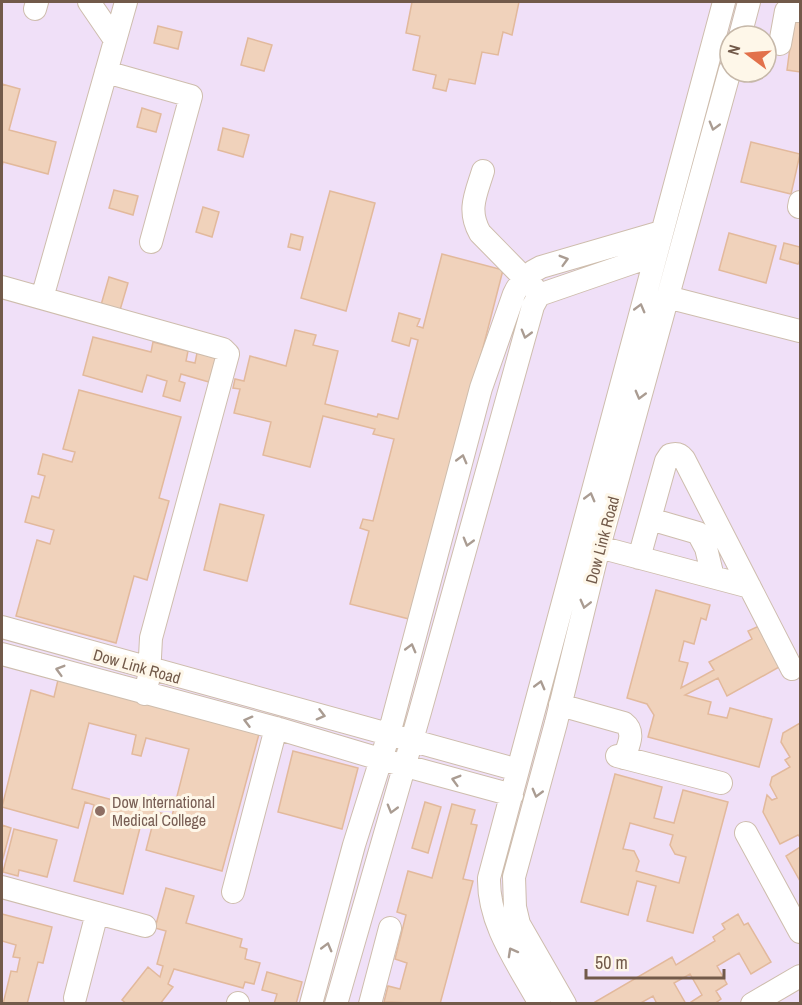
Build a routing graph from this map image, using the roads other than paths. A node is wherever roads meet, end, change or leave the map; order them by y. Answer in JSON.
{"nodes":[{"id":1,"x":88,"y":2,"type":"edge"},
{"id":2,"x":126,"y":2,"type":"edge"},
{"id":3,"x":724,"y":2,"type":"edge"},
{"id":4,"x":749,"y":2,"type":"edge"},
{"id":5,"x":801,"y":11,"type":"edge"},
{"id":6,"x":743,"y":24,"type":"edge"},
{"id":7,"x":115,"y":40,"type":"junction"},
{"id":8,"x":780,"y":44,"type":"dead end"},
{"id":9,"x":106,"y":72,"type":"junction"},
{"id":10,"x":726,"y":84,"type":"edge"},
{"id":11,"x":483,"y":171,"type":"dead end"},
{"id":12,"x":661,"y":232,"type":"junction"},
{"id":13,"x":151,"y":242,"type":"dead end"},
{"id":14,"x":655,"y":255,"type":"junction"},
{"id":15,"x":525,"y":278,"type":"junction"},
{"id":16,"x":2,"y":287,"type":"edge"},
{"id":17,"x":539,"y":295,"type":"junction"},
{"id":18,"x":667,"y":297,"type":"junction"},
{"id":19,"x":42,"y":298,"type":"junction"},
{"id":20,"x":801,"y":331,"type":"edge"},
{"id":21,"x":650,"y":519,"type":"junction"},
{"id":22,"x":599,"y":548,"type":"junction"},
{"id":23,"x":639,"y":558,"type":"junction"},
{"id":24,"x":713,"y":577,"type":"junction"},
{"id":25,"x":750,"y":587,"type":"junction"},
{"id":26,"x":2,"y":627,"type":"edge"},
{"id":27,"x":2,"y":654,"type":"edge"},
{"id":28,"x":792,"y":669,"type":"dead end"},
{"id":29,"x":150,"y":670,"type":"junction"},
{"id":30,"x":145,"y":694,"type":"junction"},
{"id":31,"x":558,"y":714,"type":"junction"},
{"id":32,"x":532,"y":715,"type":"junction"},
{"id":33,"x":276,"y":728,"type":"junction"},
{"id":34,"x":389,"y":734,"type":"junction"},
{"id":35,"x":412,"y":740,"type":"junction"},
{"id":36,"x":380,"y":759,"type":"junction"},
{"id":37,"x":404,"y":765,"type":"junction"},
{"id":38,"x":518,"y":770,"type":"junction"},
{"id":39,"x":721,"y":783,"type":"dead end"},
{"id":40,"x":512,"y":795,"type":"junction"},
{"id":41,"x":746,"y":833,"type":"dead end"},
{"id":42,"x":2,"y":887,"type":"edge"},
{"id":43,"x":233,"y":892,"type":"dead end"},
{"id":44,"x":97,"y":913,"type":"junction"},
{"id":45,"x":145,"y":926,"type":"dead end"},
{"id":46,"x":390,"y":928,"type":"dead end"},
{"id":47,"x":801,"y":932,"type":"edge"},
{"id":48,"x":801,"y":976,"type":"edge"},
{"id":49,"x":75,"y":999,"type":"dead end"},
{"id":50,"x":311,"y":1004,"type":"edge"},
{"id":51,"x":336,"y":1004,"type":"edge"},
{"id":52,"x":370,"y":1004,"type":"edge"},
{"id":53,"x":540,"y":1004,"type":"edge"},
{"id":54,"x":565,"y":1004,"type":"edge"},
{"id":55,"x":752,"y":1004,"type":"edge"}],
"edges":[{"from":1,"to":7,"type":"lane"},
{"from":2,"to":7,"type":"lane"},
{"from":3,"to":12,"type":"lane","name":"Dow Link Road"},
{"from":4,"to":6,"type":"lane"},
{"from":5,"to":8,"type":"lane"},
{"from":7,"to":9,"type":"lane"},
{"from":9,"to":13,"type":"lane"},
{"from":9,"to":19,"type":"lane"},
{"from":10,"to":18,"type":"lane","name":"Dow Link Road","one_way":true},
{"from":11,"to":15,"type":"lane"},
{"from":12,"to":14,"type":"lane","name":"Dow Link Road"},
{"from":15,"to":12,"type":"lane","one_way":true},
{"from":14,"to":17,"type":"lane"},
{"from":32,"to":14,"type":"lane","name":"Dow Link Road","one_way":true},
{"from":15,"to":17,"type":"lane"},
{"from":34,"to":15,"type":"lane","one_way":true},
{"from":16,"to":19,"type":"lane"},
{"from":17,"to":35,"type":"lane","one_way":true},
{"from":18,"to":20,"type":"lane"},
{"from":18,"to":22,"type":"lane","name":"Dow Link Road","one_way":true},
{"from":19,"to":29,"type":"lane"},
{"from":21,"to":23,"type":"lane"},
{"from":21,"to":24,"type":"lane"},
{"from":21,"to":25,"type":"lane"},
{"from":22,"to":23,"type":"lane"},
{"from":22,"to":31,"type":"lane","name":"Dow Link Road","one_way":true},
{"from":23,"to":24,"type":"lane"},
{"from":24,"to":25,"type":"lane"},
{"from":25,"to":28,"type":"lane"},
{"from":26,"to":29,"type":"lane","name":"Dow Link Road"},
{"from":30,"to":27,"type":"lane","one_way":true},
{"from":29,"to":30,"type":"lane"},
{"from":29,"to":34,"type":"lane","name":"Dow Link Road","one_way":true},
{"from":33,"to":30,"type":"lane","one_way":true},
{"from":31,"to":32,"type":"lane"},
{"from":31,"to":39,"type":"lane"},
{"from":31,"to":54,"type":"lane","name":"Dow Link Road","one_way":true},
{"from":32,"to":38,"type":"lane","name":"Dow Link Road"},
{"from":33,"to":36,"type":"lane"},
{"from":33,"to":43,"type":"lane"},
{"from":34,"to":35,"type":"lane","name":"Dow Link Road"},
{"from":34,"to":36,"type":"lane"},
{"from":35,"to":37,"type":"lane"},
{"from":35,"to":38,"type":"lane","name":"Dow Link Road"},
{"from":36,"to":37,"type":"lane"},
{"from":50,"to":36,"type":"lane","one_way":true},
{"from":40,"to":37,"type":"lane","one_way":true},
{"from":37,"to":51,"type":"lane","one_way":true},
{"from":38,"to":40,"type":"lane","name":"Dow Link Road"},
{"from":53,"to":40,"type":"lane","name":"Dow Link Road","one_way":true},
{"from":41,"to":47,"type":"lane"},
{"from":42,"to":44,"type":"lane"},
{"from":44,"to":45,"type":"lane"},
{"from":44,"to":49,"type":"lane"},
{"from":46,"to":52,"type":"lane"},
{"from":48,"to":55,"type":"lane"}]}
